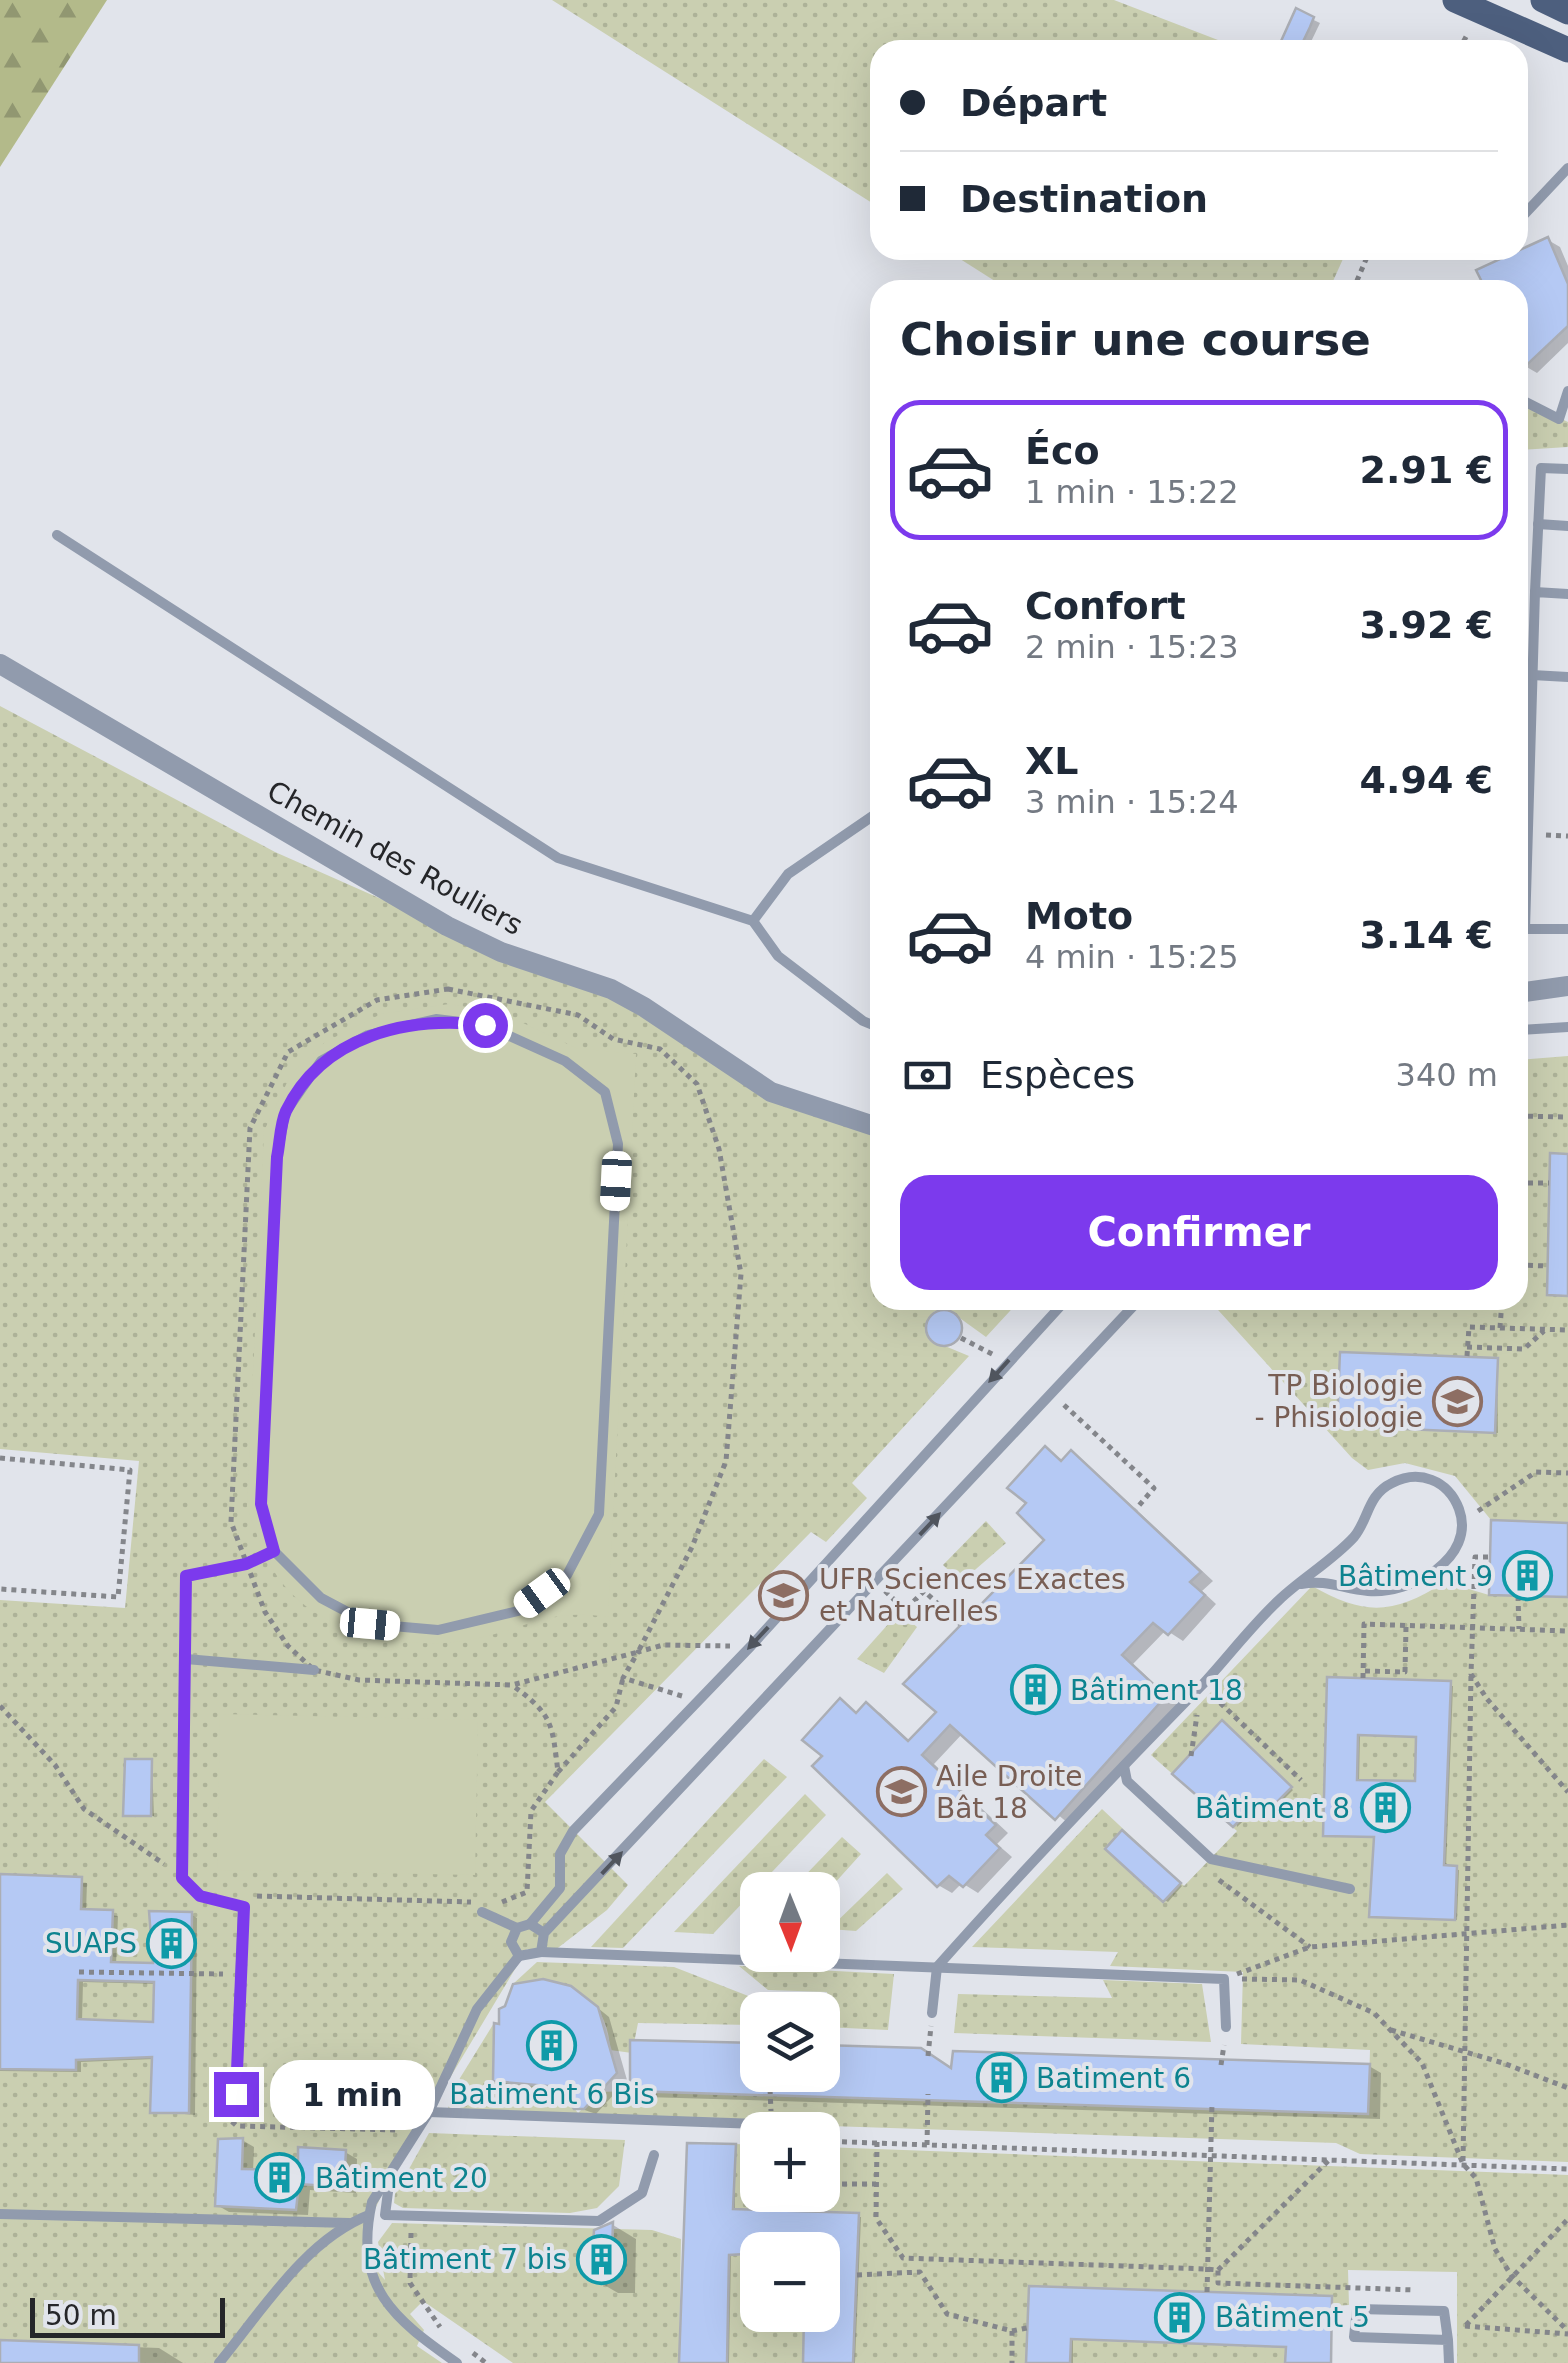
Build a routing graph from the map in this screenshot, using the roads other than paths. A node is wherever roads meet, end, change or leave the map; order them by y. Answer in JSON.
{"nodes":[{"id":1,"x":1455,"y":0,"type":"edge"},
{"id":2,"x":1542,"y":0,"type":"edge"},
{"id":3,"x":1568,"y":12,"type":"edge"},
{"id":4,"x":1568,"y":50,"type":"edge"},
{"id":5,"x":1568,"y":168,"type":"edge"},
{"id":6,"x":1528,"y":210,"type":"edge"},
{"id":7,"x":1568,"y":390,"type":"edge"},
{"id":8,"x":1528,"y":403,"type":"edge"},
{"id":9,"x":1568,"y":469,"type":"edge"},
{"id":10,"x":1538,"y":524,"type":"junction"},
{"id":11,"x":1568,"y":526,"type":"edge"},
{"id":12,"x":57,"y":535,"type":"dead end"},
{"id":13,"x":1535,"y":592,"type":"junction"},
{"id":14,"x":1568,"y":594,"type":"edge"},
{"id":15,"x":0,"y":664,"type":"edge"},
{"id":16,"x":1532,"y":675,"type":"junction"},
{"id":17,"x":1568,"y":677,"type":"edge"},
{"id":18,"x":870,"y":818,"type":"edge"},
{"id":19,"x":1528,"y":844,"type":"edge"},
{"id":20,"x":753,"y":921,"type":"junction"},
{"id":21,"x":1528,"y":928,"type":"edge"},
{"id":22,"x":1568,"y":930,"type":"edge"},
{"id":23,"x":1568,"y":986,"type":"edge"},
{"id":24,"x":1528,"y":992,"type":"edge"},
{"id":25,"x":870,"y":1024,"type":"edge"},
{"id":26,"x":1568,"y":1027,"type":"edge"},
{"id":27,"x":1528,"y":1029,"type":"edge"},
{"id":28,"x":870,"y":1125,"type":"edge"},
{"id":29,"x":1057,"y":1310,"type":"edge"},
{"id":30,"x":1130,"y":1310,"type":"edge"},
{"id":31,"x":274,"y":1551,"type":"junction"},
{"id":32,"x":1301,"y":1584,"type":"junction"},
{"id":33,"x":186,"y":1658,"type":"junction"},
{"id":34,"x":314,"y":1670,"type":"road end"},
{"id":35,"x":1124,"y":1766,"type":"junction"},
{"id":36,"x":1350,"y":1889,"type":"dead end"},
{"id":37,"x":483,"y":1905,"type":"road end"},
{"id":38,"x":530,"y":1924,"type":"junction"},
{"id":39,"x":517,"y":1928,"type":"junction"},
{"id":40,"x":544,"y":1933,"type":"junction"},
{"id":41,"x":540,"y":1952,"type":"junction"},
{"id":42,"x":520,"y":1956,"type":"junction"},
{"id":43,"x":937,"y":1967,"type":"junction"},
{"id":44,"x":932,"y":2013,"type":"road end"},
{"id":45,"x":1226,"y":2027,"type":"dead end"},
{"id":46,"x":236,"y":2094,"type":"dead end"},
{"id":47,"x":428,"y":2112,"type":"junction"},
{"id":48,"x":740,"y":2123,"type":"edge"},
{"id":49,"x":654,"y":2155,"type":"dead end"},
{"id":50,"x":390,"y":2178,"type":"junction"},
{"id":51,"x":0,"y":2214,"type":"edge"},
{"id":52,"x":369,"y":2215,"type":"junction"},
{"id":53,"x":349,"y":2222,"type":"junction"},
{"id":54,"x":1448,"y":2340,"type":"junction"},
{"id":55,"x":219,"y":2363,"type":"edge"},
{"id":56,"x":457,"y":2363,"type":"edge"},
{"id":57,"x":1449,"y":2363,"type":"edge"}],
"edges":[{"from":1,"to":4,"type":"main road"},
{"from":2,"to":3,"type":"main road"},
{"from":5,"to":6,"type":"lane"},
{"from":7,"to":8,"type":"lane"},
{"from":9,"to":10,"type":"lane"},
{"from":10,"to":11,"type":"lane"},
{"from":10,"to":13,"type":"lane"},
{"from":12,"to":20,"type":"lane"},
{"from":13,"to":14,"type":"lane"},
{"from":13,"to":16,"type":"lane"},
{"from":15,"to":28,"type":"street","name":"Chemin des Rouliers"},
{"from":16,"to":17,"type":"lane"},
{"from":16,"to":19,"type":"lane"},
{"from":18,"to":20,"type":"lane"},
{"from":20,"to":25,"type":"lane"},
{"from":21,"to":22,"type":"lane"},
{"from":23,"to":24,"type":"street"},
{"from":26,"to":27,"type":"lane"},
{"from":29,"to":38,"type":"lane","one_way":true},
{"from":40,"to":30,"type":"lane","one_way":true},
{"from":31,"to":31,"type":"lane"},
{"from":31,"to":33,"type":"lane"},
{"from":32,"to":32,"type":"lane"},
{"from":32,"to":35,"type":"lane"},
{"from":33,"to":34,"type":"lane"},
{"from":33,"to":46,"type":"lane"},
{"from":35,"to":36,"type":"lane"},
{"from":35,"to":43,"type":"lane"},
{"from":37,"to":39,"type":"lane"},
{"from":38,"to":39,"type":"lane"},
{"from":38,"to":40,"type":"lane"},
{"from":39,"to":42,"type":"lane"},
{"from":40,"to":41,"type":"lane"},
{"from":41,"to":42,"type":"lane"},
{"from":41,"to":43,"type":"lane"},
{"from":42,"to":47,"type":"lane"},
{"from":43,"to":44,"type":"lane"},
{"from":43,"to":45,"type":"lane"},
{"from":47,"to":48,"type":"lane"},
{"from":47,"to":50,"type":"lane"},
{"from":49,"to":50,"type":"lane"},
{"from":50,"to":52,"type":"lane"},
{"from":51,"to":53,"type":"lane"},
{"from":52,"to":53,"type":"lane"},
{"from":52,"to":56,"type":"lane"},
{"from":53,"to":55,"type":"lane"},
{"from":54,"to":54,"type":"lane"},
{"from":54,"to":57,"type":"lane"}]}
